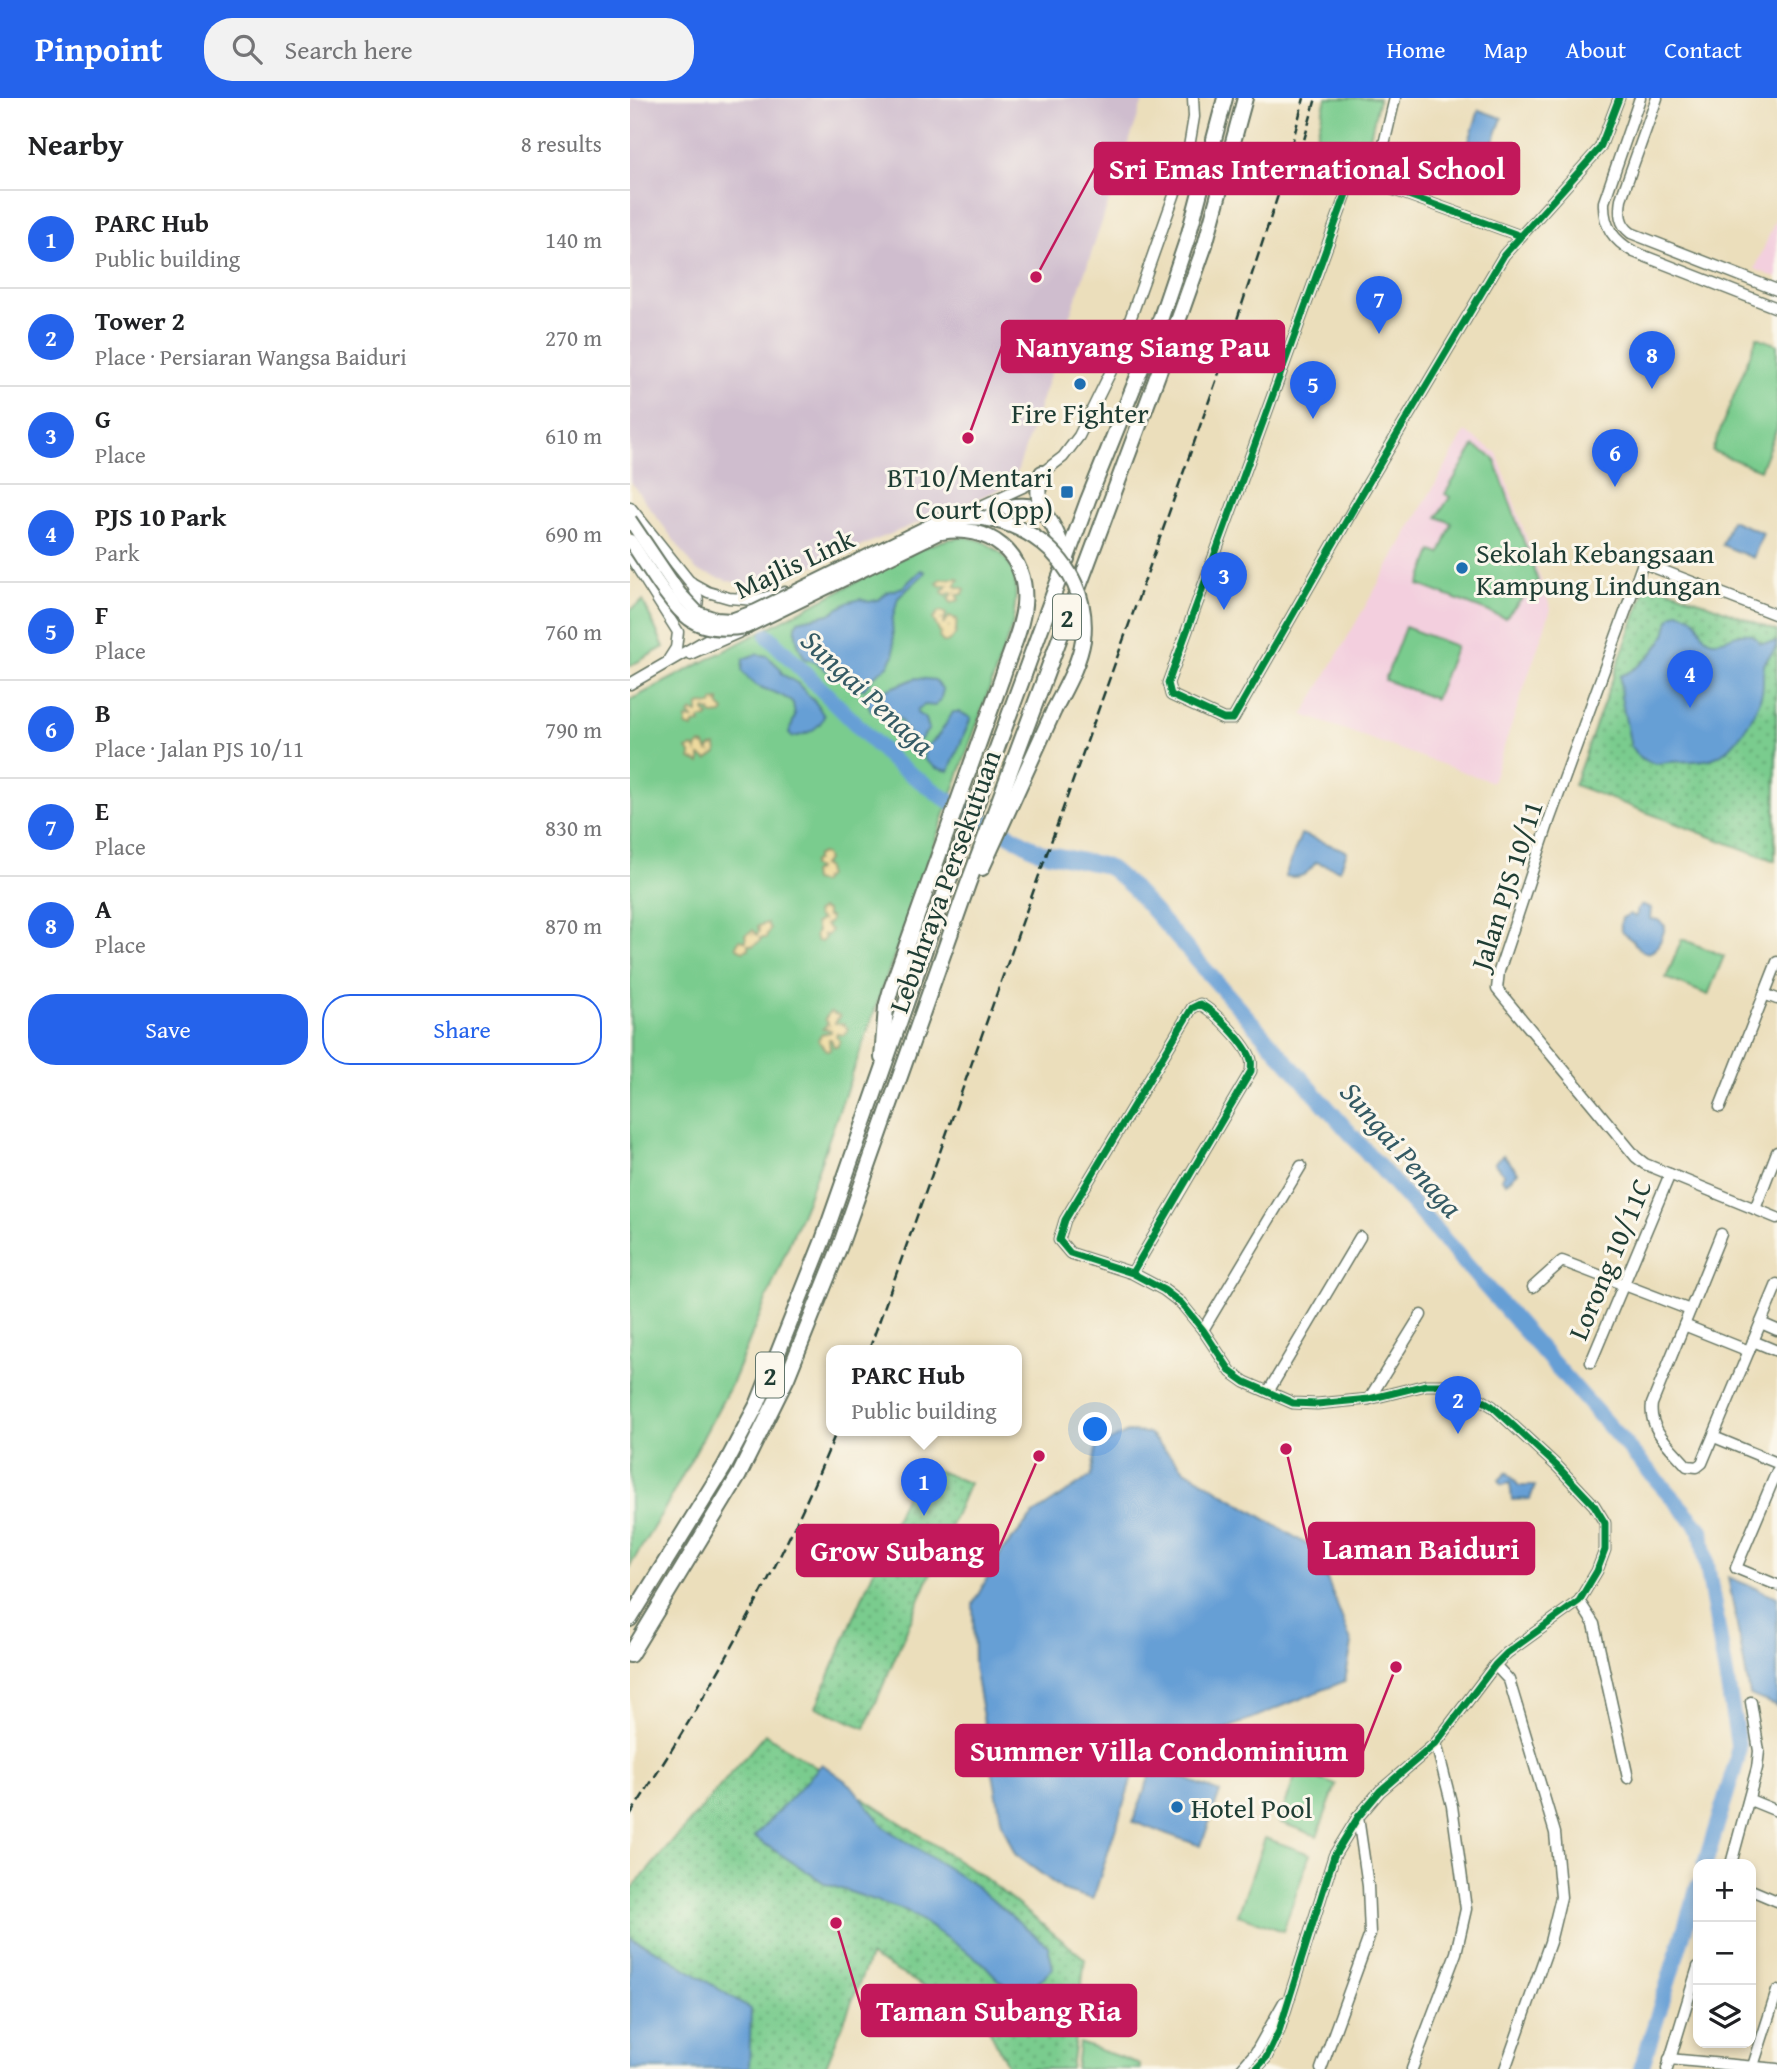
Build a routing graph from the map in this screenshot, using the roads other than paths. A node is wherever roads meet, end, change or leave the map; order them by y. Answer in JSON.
{"nodes":[{"id":1,"x":1193,"y":98,"type":"edge"},
{"id":2,"x":1225,"y":98,"type":"edge"},
{"id":3,"x":1245,"y":98,"type":"edge"},
{"id":4,"x":1395,"y":98,"type":"edge"},
{"id":5,"x":1619,"y":98,"type":"edge"},
{"id":6,"x":1640,"y":98,"type":"edge"},
{"id":7,"x":1657,"y":98,"type":"edge"},
{"id":8,"x":1609,"y":126,"type":"junction"},
{"id":9,"x":1626,"y":133,"type":"junction"},
{"id":10,"x":1375,"y":182,"type":"junction"},
{"id":11,"x":1622,"y":223,"type":"junction"},
{"id":12,"x":1521,"y":236,"type":"junction"},
{"id":13,"x":1616,"y":240,"type":"junction"},
{"id":14,"x":1741,"y":275,"type":"junction"},
{"id":15,"x":1777,"y":290,"type":"edge"},
{"id":16,"x":1734,"y":292,"type":"junction"},
{"id":17,"x":1777,"y":308,"type":"edge"},
{"id":18,"x":1042,"y":473,"type":"junction"},
{"id":19,"x":630,"y":507,"type":"edge"},
{"id":20,"x":993,"y":512,"type":"joint"},
{"id":21,"x":1044,"y":514,"type":"junction"},
{"id":22,"x":630,"y":520,"type":"edge"},
{"id":23,"x":939,"y":527,"type":"junction"},
{"id":24,"x":630,"y":541,"type":"edge"},
{"id":25,"x":630,"y":556,"type":"edge"},
{"id":26,"x":1067,"y":559,"type":"junction"},
{"id":27,"x":690,"y":582,"type":"junction"},
{"id":28,"x":812,"y":585,"type":"junction"},
{"id":29,"x":654,"y":592,"type":"junction"},
{"id":30,"x":1777,"y":615,"type":"edge"},
{"id":31,"x":667,"y":663,"type":"junction"},
{"id":32,"x":630,"y":684,"type":"edge"},
{"id":33,"x":968,"y":884,"type":"junction"},
{"id":34,"x":1777,"y":962,"type":"edge"},
{"id":35,"x":1764,"y":994,"type":"junction"},
{"id":36,"x":1777,"y":999,"type":"edge"},
{"id":37,"x":881,"y":1077,"type":"junction"},
{"id":38,"x":1720,"y":1107,"type":"dead end"},
{"id":39,"x":1777,"y":1152,"type":"edge"},
{"id":40,"x":1301,"y":1166,"type":"dead end"},
{"id":41,"x":1670,"y":1174,"type":"junction"},
{"id":42,"x":1755,"y":1209,"type":"junction"},
{"id":43,"x":1777,"y":1218,"type":"edge"},
{"id":44,"x":1721,"y":1234,"type":"dead end"},
{"id":45,"x":1360,"y":1237,"type":"dead end"},
{"id":46,"x":1132,"y":1273,"type":"junction"},
{"id":47,"x":1623,"y":1284,"type":"junction"},
{"id":48,"x":1777,"y":1284,"type":"edge"},
{"id":49,"x":1533,"y":1287,"type":"dead end"},
{"id":50,"x":1690,"y":1310,"type":"junction"},
{"id":51,"x":1421,"y":1315,"type":"dead end"},
{"id":52,"x":1761,"y":1323,"type":"junction"},
{"id":53,"x":1684,"y":1325,"type":"junction"},
{"id":54,"x":1203,"y":1330,"type":"junction"},
{"id":55,"x":1777,"y":1330,"type":"edge"},
{"id":56,"x":1751,"y":1346,"type":"junction"},
{"id":57,"x":1777,"y":1351,"type":"edge"},
{"id":58,"x":1591,"y":1362,"type":"dead end"},
{"id":59,"x":1268,"y":1392,"type":"junction"},
{"id":60,"x":1369,"y":1399,"type":"junction"},
{"id":61,"x":1714,"y":1437,"type":"junction"},
{"id":62,"x":1777,"y":1463,"type":"edge"},
{"id":63,"x":1777,"y":1471,"type":"edge"},
{"id":64,"x":1777,"y":1585,"type":"edge"},
{"id":65,"x":1579,"y":1601,"type":"junction"},
{"id":66,"x":630,"y":1619,"type":"edge"},
{"id":67,"x":630,"y":1655,"type":"edge"},
{"id":68,"x":1495,"y":1665,"type":"junction"},
{"id":69,"x":1751,"y":1702,"type":"dead end"},
{"id":70,"x":1436,"y":1744,"type":"junction"},
{"id":71,"x":1628,"y":1778,"type":"dead end"},
{"id":72,"x":1750,"y":1800,"type":"junction"},
{"id":73,"x":1777,"y":1811,"type":"edge"},
{"id":74,"x":1358,"y":1817,"type":"junction"},
{"id":75,"x":1732,"y":1859,"type":"edge"},
{"id":76,"x":1756,"y":1892,"type":"edge"},
{"id":77,"x":1777,"y":1901,"type":"edge"},
{"id":78,"x":1693,"y":1983,"type":"edge"},
{"id":79,"x":1292,"y":1988,"type":"junction"},
{"id":80,"x":1777,"y":1991,"type":"edge"},
{"id":81,"x":1668,"y":2064,"type":"edge"},
{"id":82,"x":1753,"y":2067,"type":"junction"},
{"id":83,"x":1777,"y":2068,"type":"edge"},
{"id":84,"x":1241,"y":2069,"type":"edge"},
{"id":85,"x":1256,"y":2069,"type":"edge"},
{"id":86,"x":1321,"y":2069,"type":"edge"},
{"id":87,"x":1412,"y":2069,"type":"edge"},
{"id":88,"x":1505,"y":2069,"type":"edge"}],
"edges":[{"from":1,"to":18,"type":"street"},
{"from":2,"to":26,"type":"highway","name":"Lebuhraya Persekutuan","number":"2"},
{"from":3,"to":33,"type":"highway","name":"Lebuhraya Persekutuan","number":"2"},
{"from":4,"to":10,"type":"street"},
{"from":5,"to":8,"type":"street"},
{"from":6,"to":9,"type":"street"},
{"from":7,"to":11,"type":"street"},
{"from":8,"to":9,"type":"street"},
{"from":8,"to":12,"type":"street"},
{"from":9,"to":13,"type":"street"},
{"from":10,"to":12,"type":"street"},
{"from":10,"to":12,"type":"street"},
{"from":11,"to":13,"type":"street"},
{"from":11,"to":14,"type":"street"},
{"from":13,"to":16,"type":"street"},
{"from":14,"to":15,"type":"street"},
{"from":14,"to":16,"type":"street"},
{"from":16,"to":17,"type":"street"},
{"from":18,"to":21,"type":"highway"},
{"from":18,"to":28,"type":"street"},
{"from":19,"to":27,"type":"street"},
{"from":20,"to":21,"type":"highway"},
{"from":20,"to":31,"type":"street"},
{"from":21,"to":26,"type":"highway"},
{"from":22,"to":23,"type":"main road","name":"Majlis Link","bridge":true},
{"from":23,"to":24,"type":"main road","name":"Majlis Link","bridge":true},
{"from":23,"to":33,"type":"highway","bridge":true},
{"from":23,"to":37,"type":"highway","bridge":true},
{"from":25,"to":29,"type":"street"},
{"from":26,"to":37,"type":"highway","name":"Lebuhraya Persekutuan","number":"2"},
{"from":27,"to":28,"type":"street"},
{"from":27,"to":29,"type":"street"},
{"from":28,"to":31,"type":"street"},
{"from":29,"to":31,"type":"street"},
{"from":30,"to":41,"type":"street","name":"Jalan PJS 10/11"},
{"from":31,"to":32,"type":"street"},
{"from":33,"to":67,"type":"highway","name":"Lebuhraya Persekutuan","number":"2"},
{"from":34,"to":35,"type":"street"},
{"from":35,"to":36,"type":"street"},
{"from":35,"to":38,"type":"street"},
{"from":37,"to":66,"type":"highway","name":"Lebuhraya Persekutuan","number":"2"},
{"from":39,"to":42,"type":"street"},
{"from":40,"to":54,"type":"street"},
{"from":41,"to":42,"type":"street","name":"Jalan PJS 10/11"},
{"from":41,"to":47,"type":"street","name":"Lorong 10/11C"},
{"from":42,"to":43,"type":"street","name":"Jalan PJS 10/11"},
{"from":44,"to":50,"type":"street"},
{"from":45,"to":59,"type":"street"},
{"from":46,"to":46,"type":"street"},
{"from":46,"to":54,"type":"street"},
{"from":47,"to":49,"type":"street"},
{"from":47,"to":50,"type":"street"},
{"from":47,"to":58,"type":"street","name":"Lorong 10/11C"},
{"from":48,"to":52,"type":"street"},
{"from":50,"to":53,"type":"street"},
{"from":51,"to":60,"type":"street"},
{"from":52,"to":55,"type":"street"},
{"from":52,"to":56,"type":"street"},
{"from":53,"to":56,"type":"street"},
{"from":53,"to":61,"type":"street"},
{"from":54,"to":59,"type":"street"},
{"from":56,"to":57,"type":"street"},
{"from":56,"to":61,"type":"street"},
{"from":59,"to":60,"type":"street"},
{"from":60,"to":65,"type":"street"},
{"from":61,"to":62,"type":"street"},
{"from":63,"to":64,"type":"street"},
{"from":65,"to":68,"type":"street"},
{"from":65,"to":71,"type":"street"},
{"from":68,"to":70,"type":"street"},
{"from":68,"to":88,"type":"street"},
{"from":69,"to":72,"type":"street"},
{"from":70,"to":74,"type":"street"},
{"from":70,"to":87,"type":"street"},
{"from":72,"to":73,"type":"street"},
{"from":72,"to":75,"type":"street"},
{"from":74,"to":79,"type":"street"},
{"from":74,"to":86,"type":"street"},
{"from":76,"to":77,"type":"street"},
{"from":78,"to":81,"type":"street"},
{"from":79,"to":84,"type":"street"},
{"from":79,"to":85,"type":"street"},
{"from":80,"to":82,"type":"street"},
{"from":81,"to":82,"type":"street"},
{"from":82,"to":83,"type":"street"}]}
